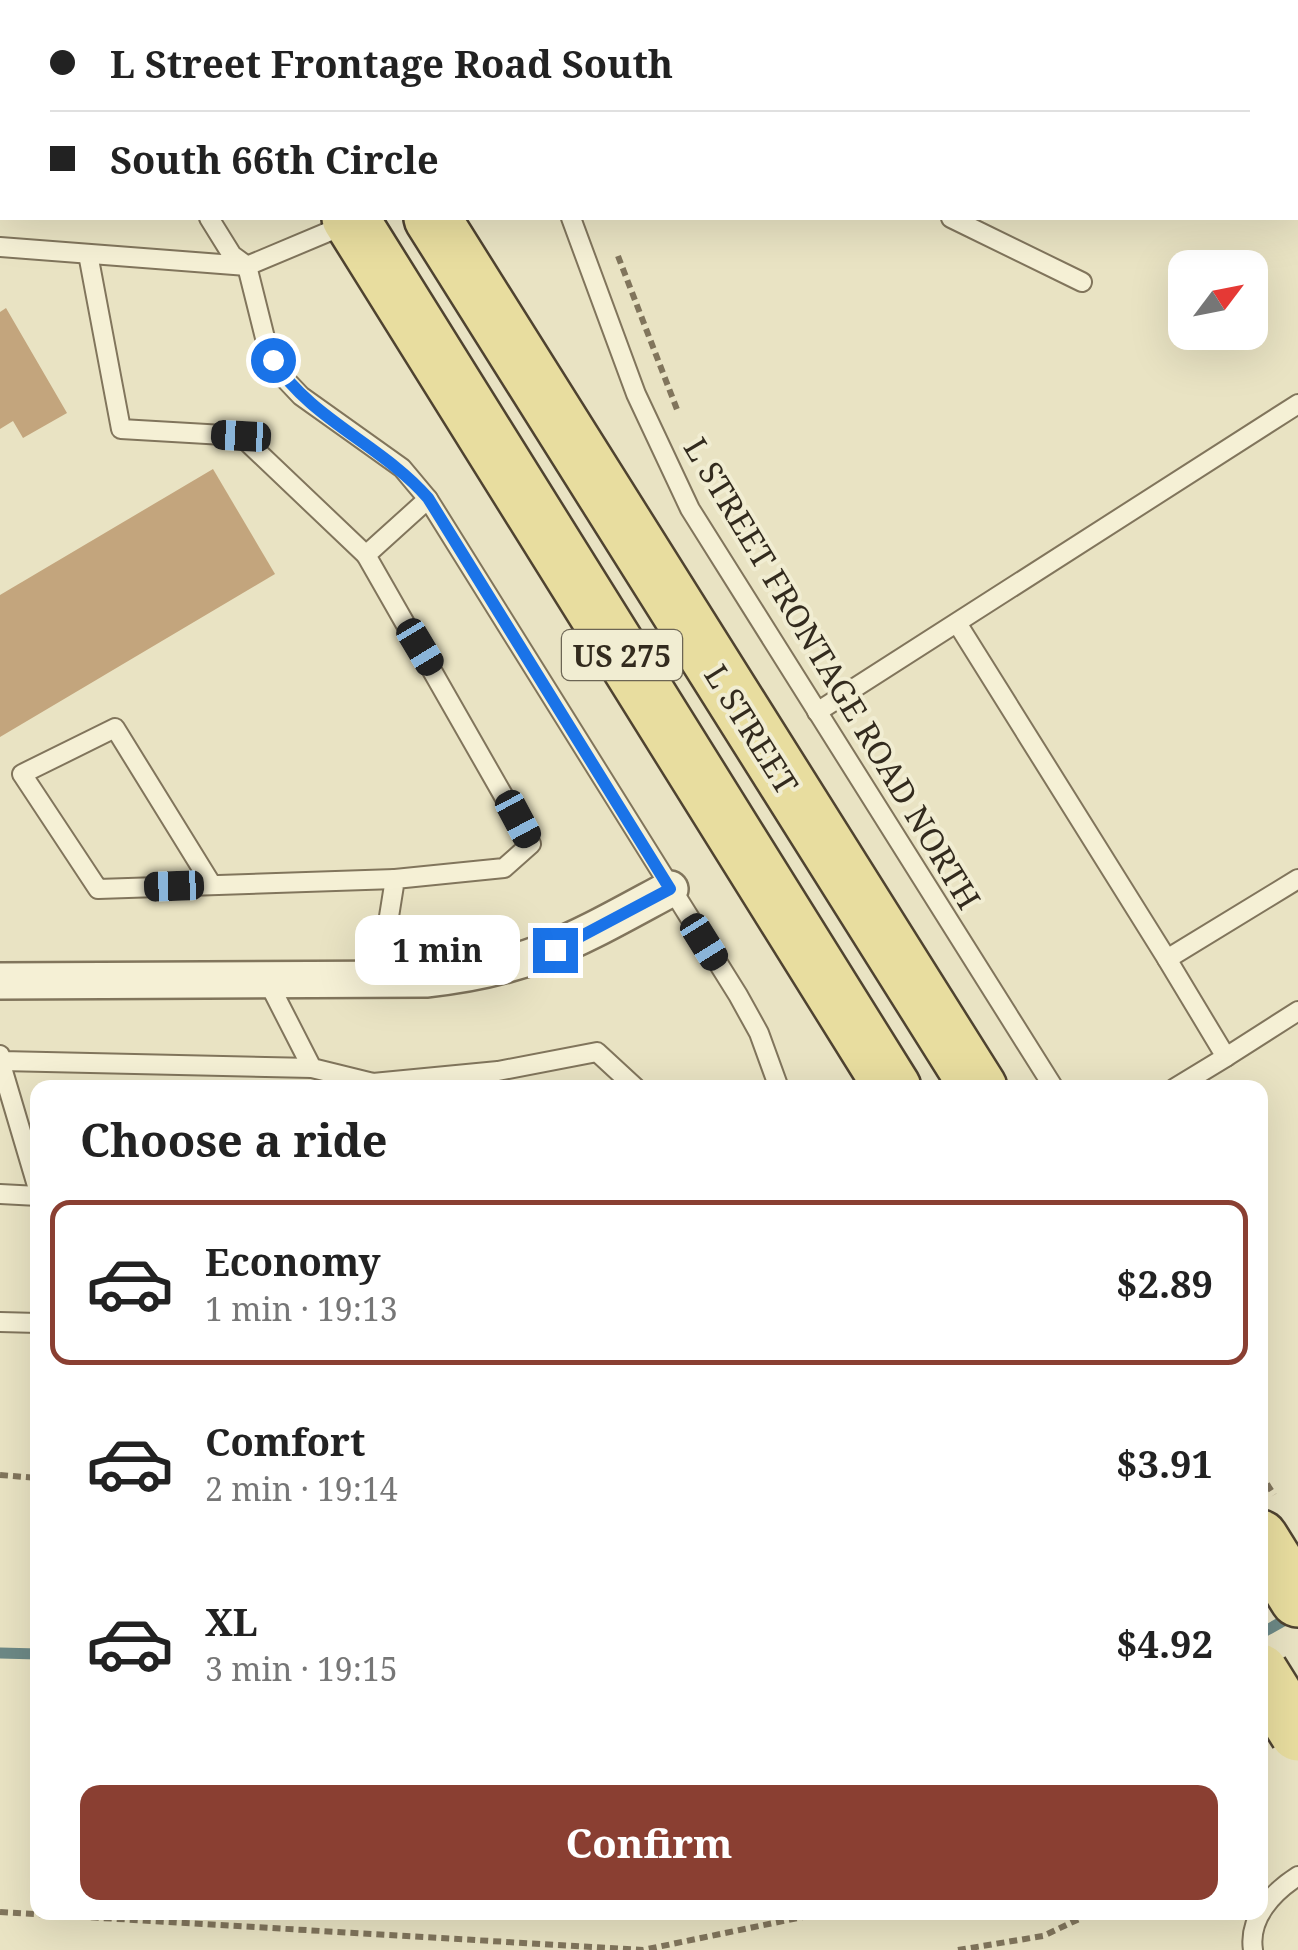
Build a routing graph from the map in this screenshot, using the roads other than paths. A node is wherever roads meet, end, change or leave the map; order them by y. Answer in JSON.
{"nodes":[{"id":1,"x":210,"y":220,"type":"edge"},
{"id":2,"x":351,"y":220,"type":"edge"},
{"id":3,"x":354,"y":220,"type":"edge"},
{"id":4,"x":433,"y":220,"type":"edge"},
{"id":5,"x":573,"y":220,"type":"edge"},
{"id":6,"x":955,"y":220,"type":"edge"},
{"id":7,"x":0,"y":247,"type":"edge"},
{"id":8,"x":88,"y":254,"type":"junction"},
{"id":9,"x":248,"y":266,"type":"junction"},
{"id":10,"x":1082,"y":282,"type":"dead end"},
{"id":11,"x":1298,"y":404,"type":"edge"},
{"id":12,"x":428,"y":498,"type":"junction"},
{"id":13,"x":366,"y":556,"type":"junction"},
{"id":14,"x":958,"y":623,"type":"junction"},
{"id":15,"x":817,"y":712,"type":"junction"},
{"id":16,"x":395,"y":879,"type":"junction"},
{"id":17,"x":1298,"y":879,"type":"edge"},
{"id":18,"x":212,"y":886,"type":"junction"},
{"id":19,"x":670,"y":889,"type":"junction"},
{"id":20,"x":1166,"y":959,"type":"junction"},
{"id":21,"x":378,"y":979,"type":"junction"},
{"id":22,"x":267,"y":980,"type":"junction"},
{"id":23,"x":0,"y":982,"type":"edge"},
{"id":24,"x":1298,"y":1011,"type":"edge"},
{"id":25,"x":1226,"y":1057,"type":"junction"},
{"id":26,"x":0,"y":1059,"type":"edge"},
{"id":27,"x":312,"y":1068,"type":"junction"},
{"id":28,"x":358,"y":1080,"type":"edge"},
{"id":29,"x":411,"y":1080,"type":"edge"},
{"id":30,"x":627,"y":1080,"type":"edge"},
{"id":31,"x":776,"y":1080,"type":"edge"},
{"id":32,"x":888,"y":1080,"type":"edge"},
{"id":33,"x":974,"y":1080,"type":"edge"},
{"id":34,"x":1049,"y":1080,"type":"edge"},
{"id":35,"x":1188,"y":1080,"type":"edge"},
{"id":36,"x":30,"y":1164,"type":"edge"},
{"id":37,"x":30,"y":1192,"type":"edge"},
{"id":38,"x":0,"y":1194,"type":"edge"},
{"id":39,"x":0,"y":1322,"type":"edge"},
{"id":40,"x":30,"y":1324,"type":"edge"},
{"id":41,"x":1268,"y":1551,"type":"edge"},
{"id":42,"x":1298,"y":1599,"type":"edge"},
{"id":43,"x":1268,"y":1685,"type":"edge"},
{"id":44,"x":1298,"y":1733,"type":"edge"},
{"id":45,"x":1298,"y":1876,"type":"edge"},
{"id":46,"x":1268,"y":1902,"type":"edge"},
{"id":47,"x":1258,"y":1920,"type":"edge"},
{"id":48,"x":1253,"y":1950,"type":"edge"}],
"edges":[{"from":1,"to":9,"type":"lane"},
{"from":2,"to":9,"type":"lane"},
{"from":3,"to":32,"type":"main road","number":"US 275"},
{"from":4,"to":33,"type":"main road","name":"L STREET","number":"US 275"},
{"from":5,"to":15,"type":"lane","name":"L STREET FRONTAGE ROAD NORTH"},
{"from":6,"to":10,"type":"lane"},
{"from":7,"to":8,"type":"lane"},
{"from":8,"to":9,"type":"lane"},
{"from":8,"to":13,"type":"lane"},
{"from":9,"to":12,"type":"lane"},
{"from":11,"to":14,"type":"lane"},
{"from":12,"to":13,"type":"lane"},
{"from":12,"to":19,"type":"lane"},
{"from":13,"to":16,"type":"lane"},
{"from":14,"to":15,"type":"lane"},
{"from":14,"to":20,"type":"lane"},
{"from":15,"to":34,"type":"lane","name":"L STREET FRONTAGE ROAD NORTH"},
{"from":16,"to":18,"type":"lane"},
{"from":16,"to":21,"type":"lane"},
{"from":17,"to":20,"type":"lane"},
{"from":18,"to":18,"type":"lane"},
{"from":19,"to":21,"type":"street"},
{"from":19,"to":31,"type":"lane"},
{"from":20,"to":25,"type":"lane"},
{"from":21,"to":22,"type":"street"},
{"from":22,"to":23,"type":"street"},
{"from":22,"to":27,"type":"lane"},
{"from":24,"to":25,"type":"lane"},
{"from":25,"to":35,"type":"lane"},
{"from":26,"to":27,"type":"lane"},
{"from":26,"to":36,"type":"lane"},
{"from":27,"to":28,"type":"lane"},
{"from":29,"to":30,"type":"lane"},
{"from":37,"to":38,"type":"lane"},
{"from":39,"to":40,"type":"lane"},
{"from":41,"to":42,"type":"main road"},
{"from":43,"to":44,"type":"main road","bridge":true},
{"from":45,"to":46,"type":"lane"},
{"from":47,"to":48,"type":"lane"}]}
